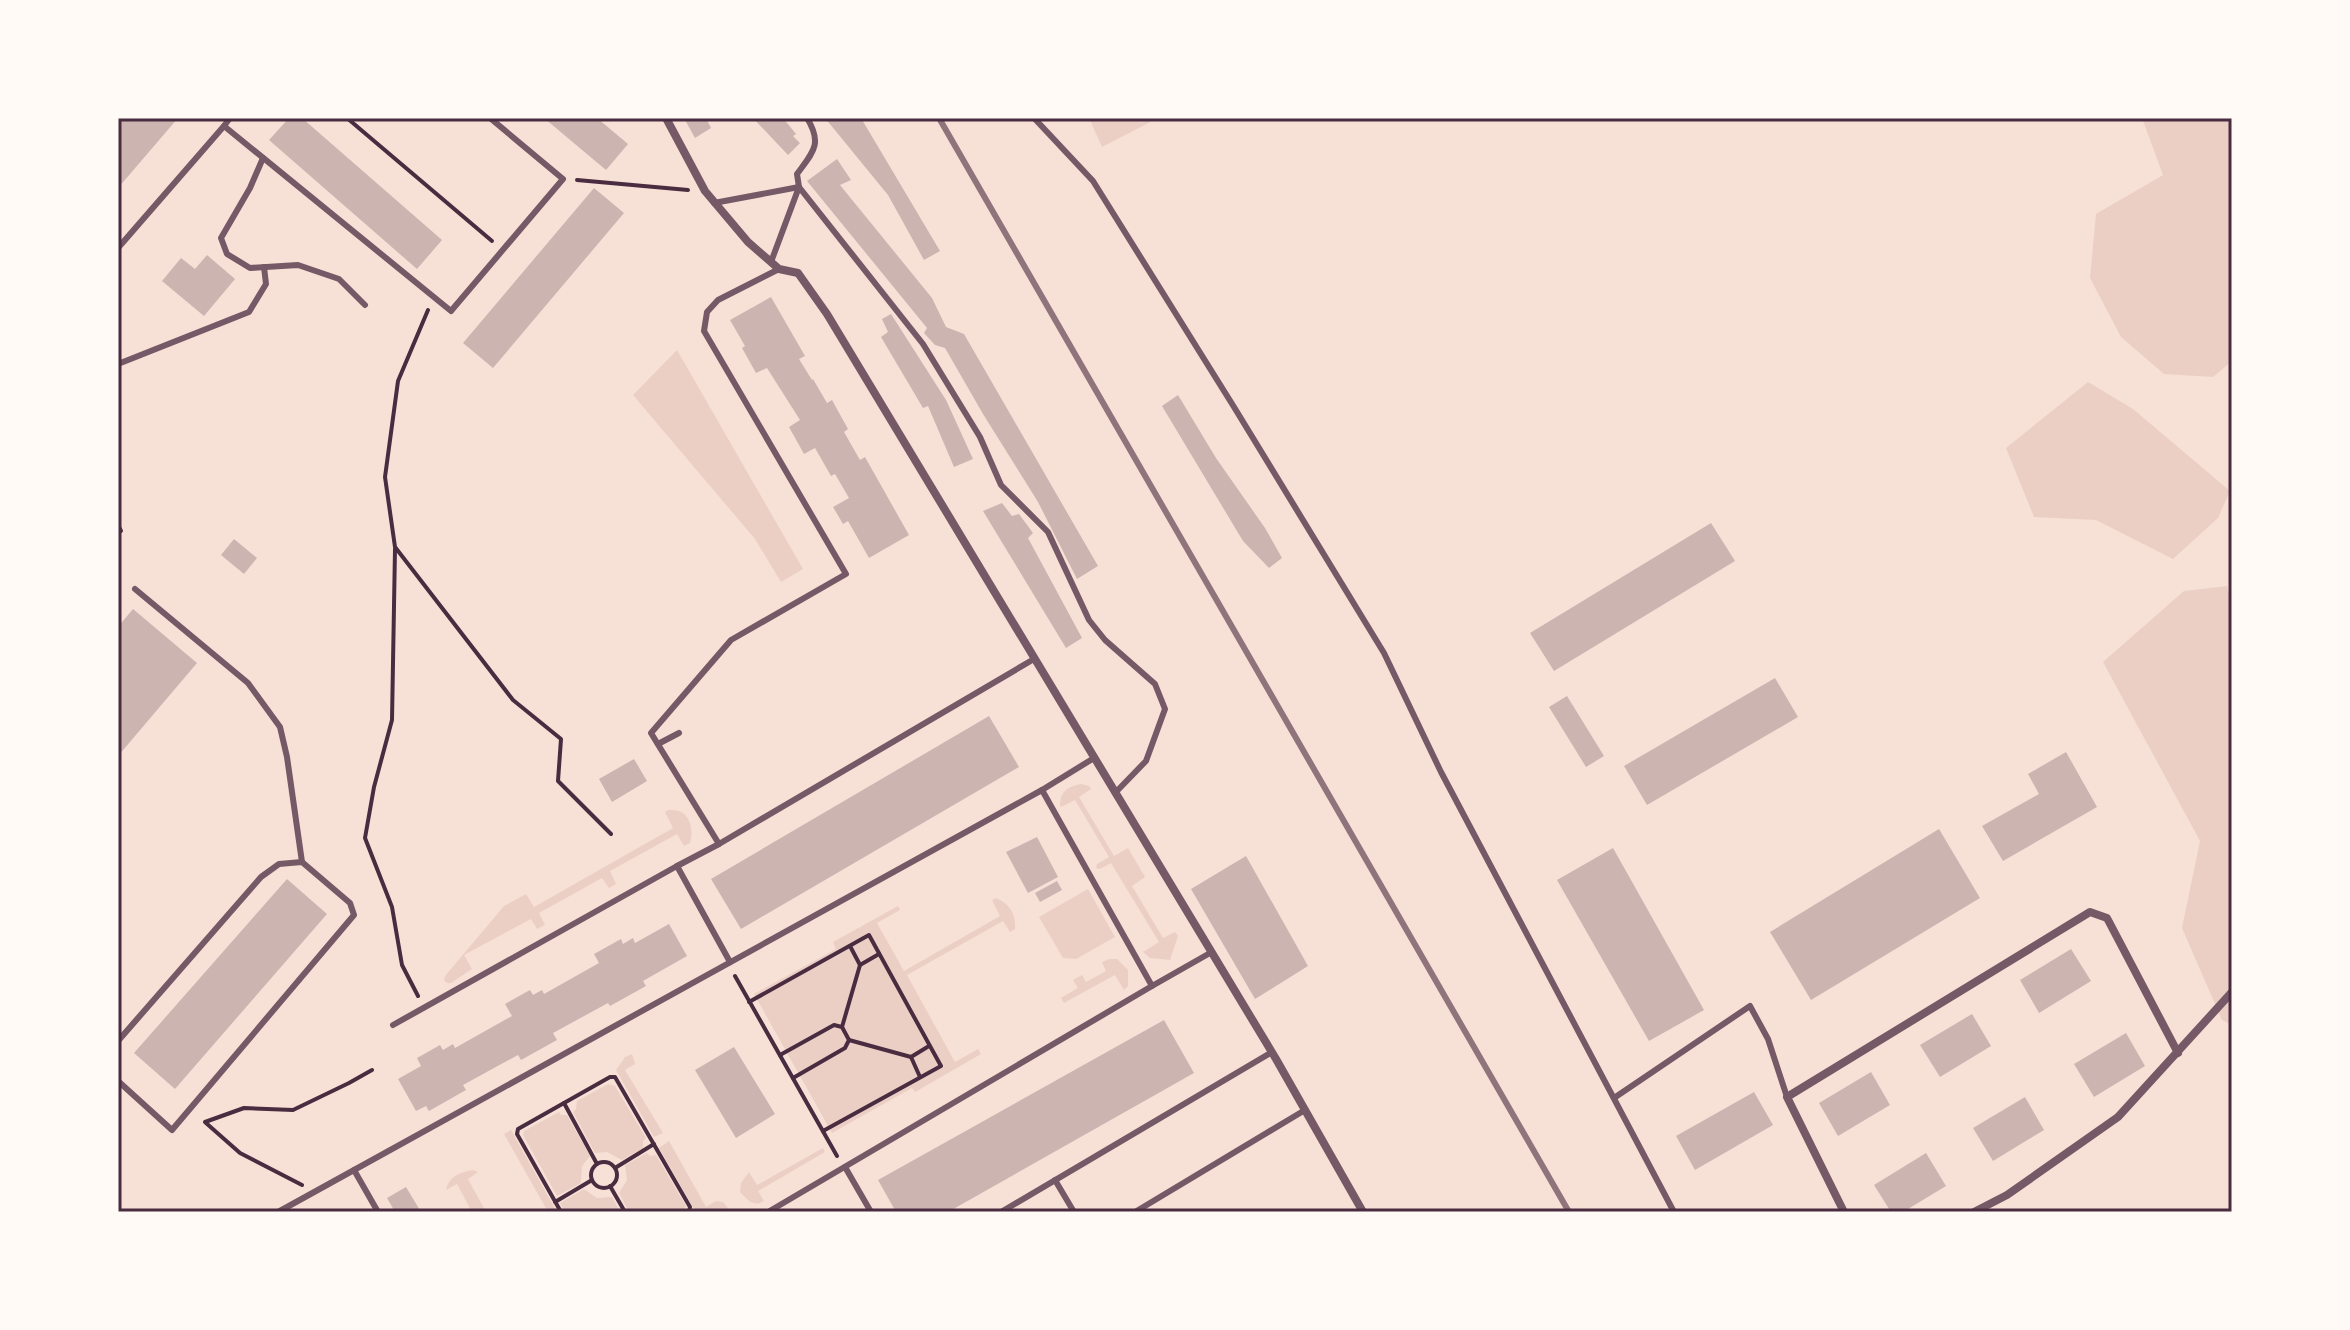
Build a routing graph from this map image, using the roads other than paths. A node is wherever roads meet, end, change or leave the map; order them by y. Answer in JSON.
{"nodes":[{"id":1,"x":230,"y":118,"type":"edge"},
{"id":2,"x":490,"y":118,"type":"edge"},
{"id":3,"x":666,"y":118,"type":"edge"},
{"id":4,"x":807,"y":118,"type":"edge"},
{"id":5,"x":1034,"y":118,"type":"edge"},
{"id":6,"x":224,"y":126,"type":"junction"},
{"id":7,"x":263,"y":158,"type":"junction"},
{"id":8,"x":799,"y":187,"type":"junction"},
{"id":9,"x":714,"y":203,"type":"junction"},
{"id":10,"x":118,"y":248,"type":"edge"},
{"id":11,"x":771,"y":262,"type":"junction"},
{"id":12,"x":264,"y":267,"type":"junction"},
{"id":13,"x":779,"y":269,"type":"junction"},
{"id":14,"x":365,"y":305,"type":"dead end"},
{"id":15,"x":118,"y":364,"type":"edge"},
{"id":16,"x":135,"y":589,"type":"dead end"},
{"id":17,"x":1034,"y":659,"type":"junction"},
{"id":18,"x":679,"y":733,"type":"dead end"},
{"id":19,"x":658,"y":744,"type":"junction"},
{"id":20,"x":1094,"y":758,"type":"junction"},
{"id":21,"x":1042,"y":790,"type":"junction"},
{"id":22,"x":1115,"y":793,"type":"junction"},
{"id":23,"x":719,"y":844,"type":"junction"},
{"id":24,"x":302,"y":862,"type":"junction"},
{"id":25,"x":677,"y":866,"type":"junction"},
{"id":26,"x":1210,"y":953,"type":"junction"},
{"id":27,"x":729,"y":963,"type":"junction"},
{"id":28,"x":1152,"y":986,"type":"junction"},
{"id":29,"x":2232,"y":992,"type":"edge"},
{"id":30,"x":393,"y":1025,"type":"dead end"},
{"id":31,"x":118,"y":1041,"type":"edge"},
{"id":32,"x":1272,"y":1052,"type":"junction"},
{"id":33,"x":2178,"y":1053,"type":"junction"},
{"id":34,"x":118,"y":1081,"type":"edge"},
{"id":35,"x":1787,"y":1097,"type":"junction"},
{"id":36,"x":1614,"y":1098,"type":"junction"},
{"id":37,"x":1305,"y":1110,"type":"junction"},
{"id":38,"x":844,"y":1167,"type":"junction"},
{"id":39,"x":354,"y":1170,"type":"junction"},
{"id":40,"x":1055,"y":1180,"type":"junction"},
{"id":41,"x":278,"y":1212,"type":"edge"},
{"id":42,"x":378,"y":1212,"type":"edge"},
{"id":43,"x":768,"y":1212,"type":"edge"},
{"id":44,"x":871,"y":1212,"type":"edge"},
{"id":45,"x":1001,"y":1212,"type":"edge"},
{"id":46,"x":1074,"y":1212,"type":"edge"},
{"id":47,"x":1135,"y":1212,"type":"edge"},
{"id":48,"x":1363,"y":1212,"type":"edge"},
{"id":49,"x":1674,"y":1212,"type":"edge"},
{"id":50,"x":1844,"y":1212,"type":"edge"},
{"id":51,"x":1974,"y":1212,"type":"edge"}],
"edges":[{"from":1,"to":6,"type":"lane"},
{"from":2,"to":7,"type":"lane"},
{"from":3,"to":9,"type":"street"},
{"from":4,"to":8,"type":"lane"},
{"from":5,"to":36,"type":"lane"},
{"from":6,"to":7,"type":"lane"},
{"from":6,"to":10,"type":"lane"},
{"from":7,"to":12,"type":"lane"},
{"from":8,"to":9,"type":"lane"},
{"from":8,"to":11,"type":"lane"},
{"from":8,"to":22,"type":"lane"},
{"from":9,"to":11,"type":"street"},
{"from":11,"to":13,"type":"street"},
{"from":12,"to":14,"type":"lane"},
{"from":12,"to":15,"type":"lane"},
{"from":13,"to":17,"type":"street"},
{"from":13,"to":19,"type":"lane"},
{"from":16,"to":24,"type":"lane"},
{"from":17,"to":20,"type":"street"},
{"from":17,"to":23,"type":"lane"},
{"from":18,"to":19,"type":"lane"},
{"from":19,"to":23,"type":"lane"},
{"from":20,"to":21,"type":"lane"},
{"from":20,"to":22,"type":"street"},
{"from":21,"to":27,"type":"lane"},
{"from":21,"to":28,"type":"lane"},
{"from":22,"to":26,"type":"street"},
{"from":23,"to":25,"type":"lane"},
{"from":24,"to":31,"type":"lane"},
{"from":24,"to":34,"type":"lane"},
{"from":25,"to":27,"type":"lane"},
{"from":25,"to":30,"type":"lane"},
{"from":26,"to":28,"type":"lane"},
{"from":26,"to":32,"type":"street"},
{"from":27,"to":39,"type":"lane"},
{"from":28,"to":38,"type":"lane"},
{"from":29,"to":33,"type":"street"},
{"from":32,"to":37,"type":"street"},
{"from":32,"to":40,"type":"lane"},
{"from":33,"to":35,"type":"street"},
{"from":33,"to":51,"type":"street"},
{"from":35,"to":36,"type":"lane"},
{"from":35,"to":50,"type":"street"},
{"from":36,"to":49,"type":"lane"},
{"from":37,"to":47,"type":"lane"},
{"from":37,"to":48,"type":"street"},
{"from":38,"to":43,"type":"lane"},
{"from":38,"to":44,"type":"lane"},
{"from":39,"to":41,"type":"lane"},
{"from":39,"to":42,"type":"lane"},
{"from":40,"to":45,"type":"lane"},
{"from":40,"to":46,"type":"lane"}]}
